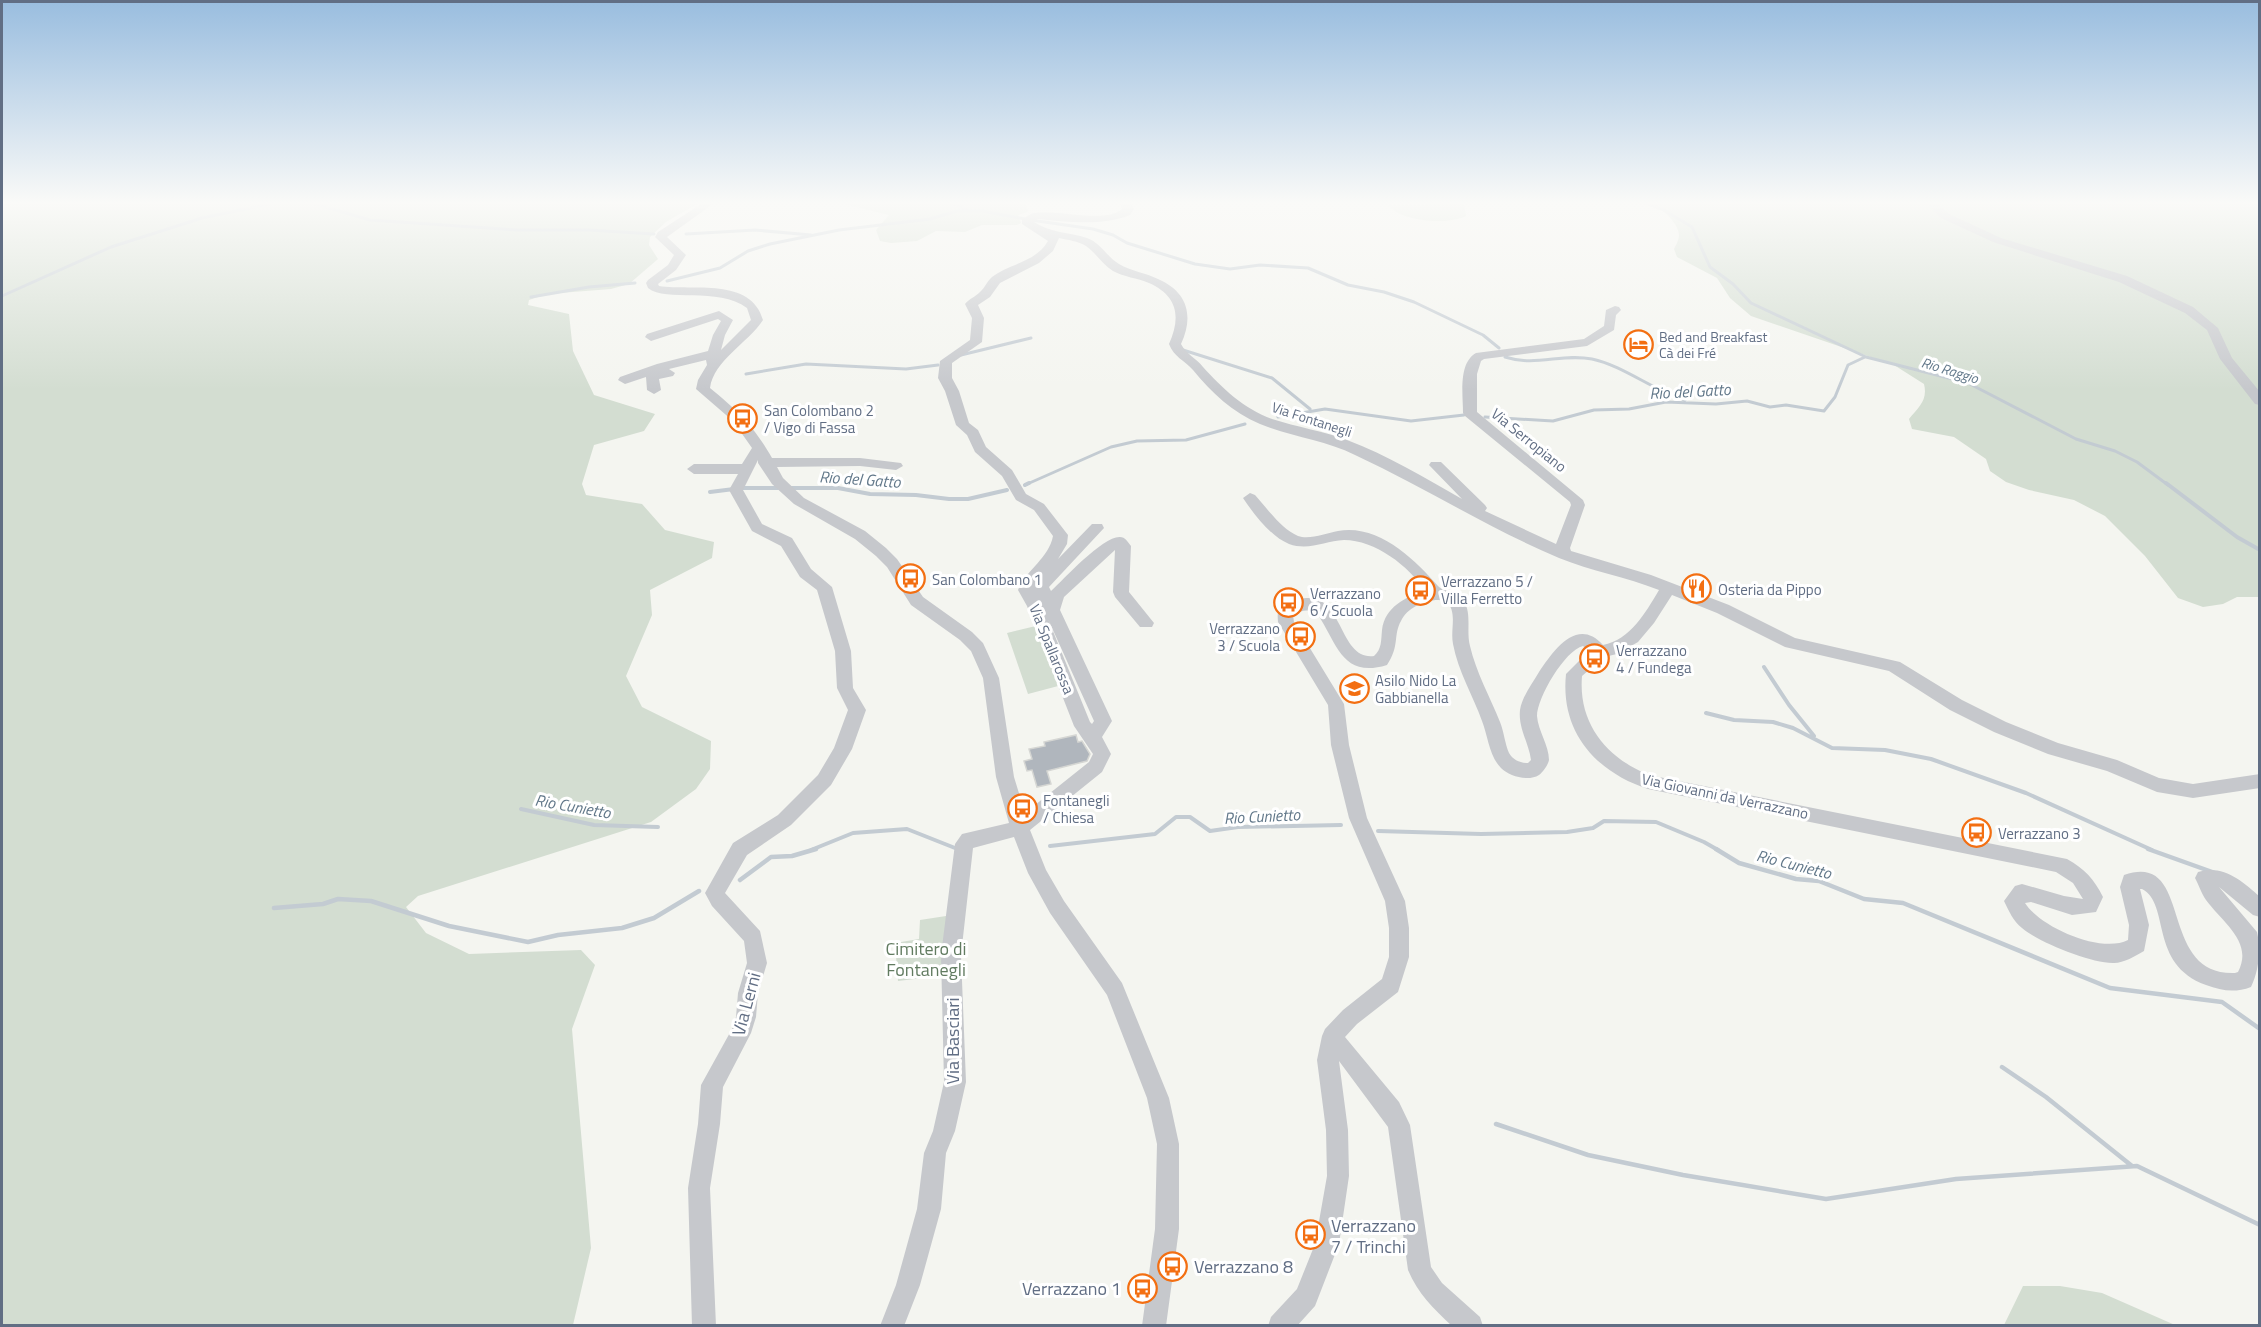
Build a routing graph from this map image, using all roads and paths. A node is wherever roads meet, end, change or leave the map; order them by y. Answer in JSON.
{"nodes":[{"id":1,"x":675,"y":266,"type":"edge"},
{"id":2,"x":1027,"y":266,"type":"edge"},
{"id":3,"x":1115,"y":266,"type":"edge"},
{"id":4,"x":2085,"y":266,"type":"edge"},
{"id":5,"x":1615,"y":310,"type":"dead end"},
{"id":6,"x":651,"y":337,"type":"dead end"},
{"id":7,"x":712,"y":364,"type":"junction"},
{"id":8,"x":625,"y":380,"type":"dead end"},
{"id":9,"x":654,"y":390,"type":"dead end"},
{"id":10,"x":2259,"y":401,"type":"edge"},
{"id":11,"x":762,"y":456,"type":"junction"},
{"id":12,"x":1436,"y":465,"type":"dead end"},
{"id":13,"x":896,"y":466,"type":"dead end"},
{"id":14,"x":694,"y":469,"type":"dead end"},
{"id":15,"x":747,"y":469,"type":"junction"},
{"id":16,"x":1250,"y":498,"type":"dead end"},
{"id":17,"x":1490,"y":520,"type":"junction"},
{"id":18,"x":1097,"y":528,"type":"dead end"},
{"id":19,"x":1566,"y":555,"type":"junction"},
{"id":20,"x":1668,"y":588,"type":"junction"},
{"id":21,"x":1435,"y":594,"type":"junction"},
{"id":22,"x":1052,"y":611,"type":"junction"},
{"id":23,"x":1146,"y":623,"type":"dead end"},
{"id":24,"x":1599,"y":652,"type":"junction"},
{"id":25,"x":1096,"y":731,"type":"junction"},
{"id":26,"x":2259,"y":782,"type":"edge"},
{"id":27,"x":1019,"y":824,"type":"junction"},
{"id":28,"x":2259,"y":909,"type":"edge"},
{"id":29,"x":1332,"y":1036,"type":"junction"},
{"id":30,"x":704,"y":1326,"type":"edge"},
{"id":31,"x":892,"y":1326,"type":"edge"},
{"id":32,"x":1154,"y":1326,"type":"edge"},
{"id":33,"x":1280,"y":1326,"type":"edge"},
{"id":34,"x":1471,"y":1326,"type":"edge"}],
"edges":[{"from":1,"to":7,"type":"street"},
{"from":2,"to":25,"type":"street","name":"Via Spallarossa"},
{"from":3,"to":17,"type":"street","name":"Via Fontanegli"},
{"from":4,"to":10,"type":"street"},
{"from":5,"to":19,"type":"street","name":"Via Serropiano"},
{"from":6,"to":7,"type":"street"},
{"from":7,"to":8,"type":"street"},
{"from":7,"to":9,"type":"street"},
{"from":7,"to":11,"type":"street"},
{"from":11,"to":13,"type":"street"},
{"from":11,"to":15,"type":"street"},
{"from":11,"to":27,"type":"street"},
{"from":12,"to":17,"type":"street"},
{"from":14,"to":15,"type":"street"},
{"from":15,"to":30,"type":"street","name":"Via Lerni"},
{"from":16,"to":21,"type":"street"},
{"from":17,"to":19,"type":"street","name":"Via Fontanegli"},
{"from":18,"to":22,"type":"street","name":"Via Spallarossa"},
{"from":19,"to":20,"type":"street","name":"Via Fontanegli"},
{"from":20,"to":24,"type":"street"},
{"from":20,"to":26,"type":"street","name":"Via Fontanegli"},
{"from":21,"to":24,"type":"street"},
{"from":21,"to":29,"type":"street"},
{"from":22,"to":23,"type":"street","name":"Via Spallarossa"},
{"from":22,"to":25,"type":"street","name":"Via Spallarossa"},
{"from":24,"to":28,"type":"street","name":"Via Giovanni da Verrazzano"},
{"from":25,"to":27,"type":"street","name":"Via Spallarossa"},
{"from":27,"to":31,"type":"street","name":"Via Basciari"},
{"from":27,"to":32,"type":"street"},
{"from":29,"to":33,"type":"street"},
{"from":29,"to":34,"type":"street"}]}
